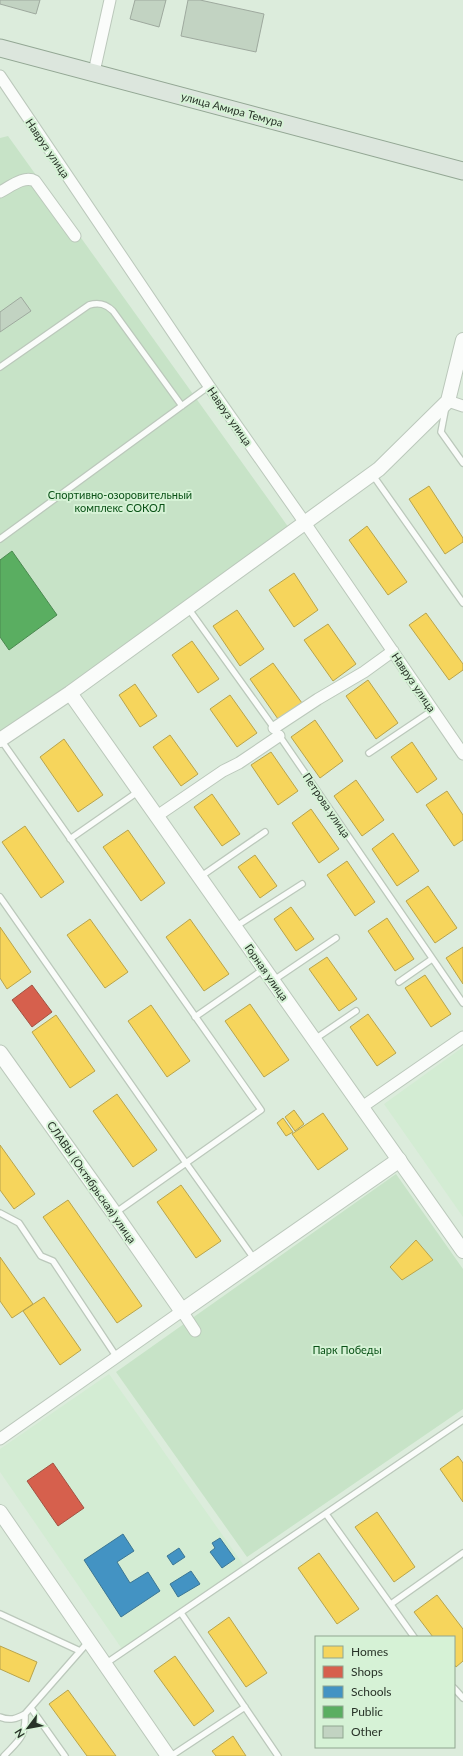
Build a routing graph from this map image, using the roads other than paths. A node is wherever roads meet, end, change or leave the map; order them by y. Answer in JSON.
{"nodes":[{"id":1,"x":110,"y":0,"type":"edge"},
{"id":2,"x":0,"y":48,"type":"edge"},
{"id":3,"x":94,"y":72,"type":"junction"},
{"id":4,"x":1,"y":79,"type":"edge"},
{"id":5,"x":463,"y":171,"type":"edge"},
{"id":6,"x":0,"y":192,"type":"edge"},
{"id":7,"x":75,"y":236,"type":"dead end"},
{"id":8,"x":463,"y":340,"type":"edge"},
{"id":9,"x":0,"y":367,"type":"edge"},
{"id":10,"x":209,"y":386,"type":"junction"},
{"id":11,"x":448,"y":401,"type":"junction"},
{"id":12,"x":182,"y":406,"type":"junction"},
{"id":13,"x":463,"y":406,"type":"edge"},
{"id":14,"x":463,"y":463,"type":"edge"},
{"id":15,"x":372,"y":474,"type":"junction"},
{"id":16,"x":305,"y":523,"type":"junction"},
{"id":17,"x":0,"y":539,"type":"edge"},
{"id":18,"x":463,"y":603,"type":"edge"},
{"id":19,"x":188,"y":608,"type":"junction"},
{"id":20,"x":393,"y":651,"type":"junction"},
{"id":21,"x":70,"y":693,"type":"junction"},
{"id":22,"x":433,"y":710,"type":"junction"},
{"id":23,"x":277,"y":732,"type":"junction"},
{"id":24,"x":0,"y":740,"type":"edge"},
{"id":25,"x":369,"y":753,"type":"dead end"},
{"id":26,"x":463,"y":754,"type":"edge"},
{"id":27,"x":139,"y":790,"type":"junction"},
{"id":28,"x":157,"y":816,"type":"junction"},
{"id":29,"x":265,"y":832,"type":"dead end"},
{"id":30,"x":70,"y":839,"type":"junction"},
{"id":31,"x":200,"y":877,"type":"junction"},
{"id":32,"x":302,"y":884,"type":"dead end"},
{"id":33,"x":0,"y":897,"type":"edge"},
{"id":34,"x":235,"y":927,"type":"junction"},
{"id":35,"x":336,"y":938,"type":"dead end"},
{"id":36,"x":432,"y":959,"type":"junction"},
{"id":37,"x":264,"y":969,"type":"junction"},
{"id":38,"x":273,"y":981,"type":"junction"},
{"id":39,"x":399,"y":982,"type":"dead end"},
{"id":40,"x":463,"y":1003,"type":"edge"},
{"id":41,"x":356,"y":1011,"type":"dead end"},
{"id":42,"x":195,"y":1017,"type":"junction"},
{"id":43,"x":463,"y":1038,"type":"edge"},
{"id":44,"x":314,"y":1039,"type":"junction"},
{"id":45,"x":0,"y":1053,"type":"edge"},
{"id":46,"x":362,"y":1107,"type":"junction"},
{"id":47,"x":399,"y":1160,"type":"junction"},
{"id":48,"x":186,"y":1163,"type":"junction"},
{"id":49,"x":0,"y":1213,"type":"edge"},
{"id":50,"x":114,"y":1213,"type":"junction"},
{"id":51,"x":463,"y":1251,"type":"edge"},
{"id":52,"x":255,"y":1260,"type":"junction"},
{"id":53,"x":182,"y":1311,"type":"junction"},
{"id":54,"x":195,"y":1331,"type":"dead end"},
{"id":55,"x":116,"y":1356,"type":"junction"},
{"id":56,"x":463,"y":1420,"type":"edge"},
{"id":57,"x":2,"y":1434,"type":"edge"},
{"id":58,"x":0,"y":1512,"type":"edge"},
{"id":59,"x":326,"y":1514,"type":"junction"},
{"id":60,"x":463,"y":1553,"type":"edge"},
{"id":61,"x":390,"y":1604,"type":"junction"},
{"id":62,"x":181,"y":1613,"type":"junction"},
{"id":63,"x":0,"y":1614,"type":"edge"},
{"id":64,"x":413,"y":1636,"type":"edge"},
{"id":65,"x":85,"y":1646,"type":"junction"},
{"id":66,"x":105,"y":1664,"type":"junction"},
{"id":67,"x":455,"y":1689,"type":"edge"},
{"id":68,"x":463,"y":1698,"type":"edge"},
{"id":69,"x":245,"y":1706,"type":"junction"},
{"id":70,"x":31,"y":1708,"type":"junction"},
{"id":71,"x":25,"y":1714,"type":"junction"},
{"id":72,"x":0,"y":1717,"type":"edge"},
{"id":73,"x":4,"y":1756,"type":"edge"},
{"id":74,"x":65,"y":1756,"type":"edge"},
{"id":75,"x":168,"y":1756,"type":"edge"},
{"id":76,"x":171,"y":1756,"type":"edge"},
{"id":77,"x":278,"y":1756,"type":"edge"}],
"edges":[{"from":1,"to":3,"type":"street"},
{"from":2,"to":3,"type":"main road","name":"улица Амира Темура"},
{"from":3,"to":5,"type":"main road","name":"улица Амира Темура"},
{"from":4,"to":10,"type":"street","name":"Навруз улица"},
{"from":6,"to":7,"type":"street"},
{"from":8,"to":11,"type":"street"},
{"from":9,"to":12,"type":"lane"},
{"from":10,"to":12,"type":"lane"},
{"from":10,"to":16,"type":"street","name":"Навруз улица"},
{"from":11,"to":13,"type":"street"},
{"from":11,"to":14,"type":"lane"},
{"from":11,"to":15,"type":"street"},
{"from":12,"to":17,"type":"lane"},
{"from":15,"to":16,"type":"street"},
{"from":15,"to":18,"type":"lane"},
{"from":16,"to":19,"type":"street"},
{"from":16,"to":20,"type":"street","name":"Навруз улица"},
{"from":19,"to":21,"type":"street"},
{"from":19,"to":23,"type":"lane","name":"Петрова улица"},
{"from":20,"to":22,"type":"street","name":"Навруз улица"},
{"from":20,"to":23,"type":"street"},
{"from":21,"to":24,"type":"street"},
{"from":21,"to":27,"type":"street","name":"Горная улица"},
{"from":22,"to":25,"type":"lane"},
{"from":22,"to":26,"type":"street","name":"Навруз улица"},
{"from":23,"to":28,"type":"street"},
{"from":23,"to":36,"type":"lane","name":"Петрова улица"},
{"from":24,"to":30,"type":"lane"},
{"from":27,"to":28,"type":"street","name":"Горная улица"},
{"from":27,"to":30,"type":"lane"},
{"from":28,"to":31,"type":"street","name":"Горная улица"},
{"from":29,"to":31,"type":"lane"},
{"from":30,"to":42,"type":"lane"},
{"from":31,"to":34,"type":"street","name":"Горная улица"},
{"from":32,"to":34,"type":"lane"},
{"from":33,"to":48,"type":"lane"},
{"from":34,"to":37,"type":"street","name":"Горная улица"},
{"from":35,"to":38,"type":"lane"},
{"from":36,"to":39,"type":"lane"},
{"from":36,"to":40,"type":"lane","name":"Петрова улица"},
{"from":37,"to":38,"type":"street","name":"Горная улица"},
{"from":37,"to":42,"type":"lane"},
{"from":38,"to":44,"type":"street","name":"Горная улица"},
{"from":41,"to":44,"type":"lane"},
{"from":42,"to":48,"type":"lane"},
{"from":43,"to":46,"type":"street"},
{"from":44,"to":46,"type":"street","name":"Горная улица"},
{"from":45,"to":50,"type":"main road","name":"СЛАВЫ (Октябрьская) улица"},
{"from":46,"to":47,"type":"street","name":"Горная улица"},
{"from":47,"to":51,"type":"street","name":"Горная улица"},
{"from":47,"to":52,"type":"main road"},
{"from":48,"to":50,"type":"lane"},
{"from":48,"to":52,"type":"lane"},
{"from":49,"to":55,"type":"lane"},
{"from":50,"to":53,"type":"main road","name":"СЛАВЫ (Октябрьская) улица"},
{"from":52,"to":53,"type":"main road"},
{"from":53,"to":54,"type":"street"},
{"from":53,"to":55,"type":"street"},
{"from":55,"to":57,"type":"street"},
{"from":56,"to":59,"type":"lane"},
{"from":58,"to":65,"type":"street"},
{"from":59,"to":61,"type":"lane"},
{"from":59,"to":62,"type":"lane"},
{"from":60,"to":61,"type":"lane"},
{"from":61,"to":64,"type":"lane"},
{"from":62,"to":66,"type":"lane"},
{"from":62,"to":69,"type":"lane"},
{"from":63,"to":65,"type":"lane"},
{"from":65,"to":66,"type":"street"},
{"from":65,"to":70,"type":"lane"},
{"from":66,"to":75,"type":"street"},
{"from":67,"to":68,"type":"lane"},
{"from":69,"to":76,"type":"lane"},
{"from":69,"to":77,"type":"lane"},
{"from":70,"to":71,"type":"lane"},
{"from":70,"to":74,"type":"lane"},
{"from":71,"to":72,"type":"lane"},
{"from":71,"to":73,"type":"lane"}]}
